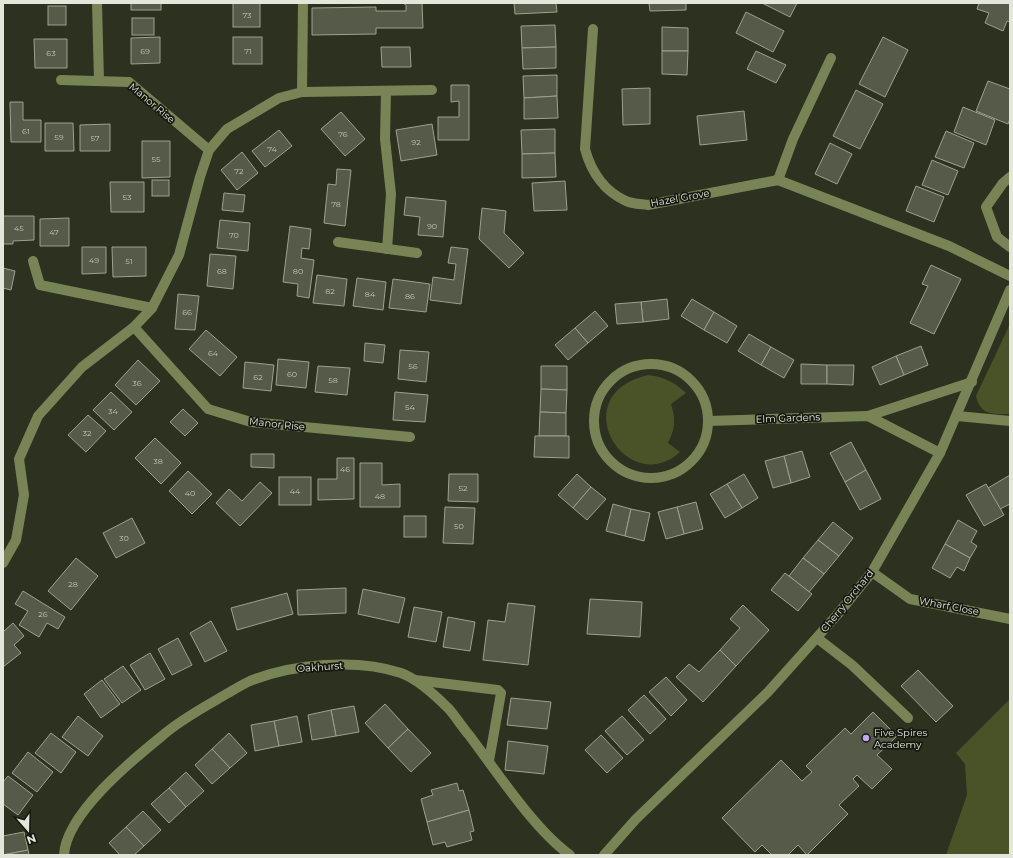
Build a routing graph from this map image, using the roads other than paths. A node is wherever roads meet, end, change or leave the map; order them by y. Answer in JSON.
{"nodes":[{"id":1,"x":97,"y":3,"type":"edge"},
{"id":2,"x":303,"y":3,"type":"edge"},
{"id":3,"x":593,"y":29,"type":"dead end"},
{"id":4,"x":830,"y":58,"type":"dead end"},
{"id":5,"x":61,"y":80,"type":"dead end"},
{"id":6,"x":99,"y":81,"type":"junction"},
{"id":7,"x":432,"y":90,"type":"dead end"},
{"id":8,"x":386,"y":91,"type":"junction"},
{"id":9,"x":302,"y":92,"type":"junction"},
{"id":10,"x":209,"y":150,"type":"junction"},
{"id":11,"x":1010,"y":178,"type":"edge"},
{"id":12,"x":778,"y":180,"type":"junction"},
{"id":13,"x":338,"y":242,"type":"dead end"},
{"id":14,"x":1010,"y":247,"type":"edge"},
{"id":15,"x":387,"y":249,"type":"junction"},
{"id":16,"x":417,"y":253,"type":"dead end"},
{"id":17,"x":34,"y":261,"type":"dead end"},
{"id":18,"x":1010,"y":276,"type":"edge"},
{"id":19,"x":1010,"y":290,"type":"edge"},
{"id":20,"x":152,"y":308,"type":"junction"},
{"id":21,"x":134,"y":327,"type":"junction"},
{"id":22,"x":972,"y":382,"type":"junction"},
{"id":23,"x":868,"y":416,"type":"junction"},
{"id":24,"x":957,"y":416,"type":"junction"},
{"id":25,"x":708,"y":421,"type":"junction"},
{"id":26,"x":1010,"y":421,"type":"edge"},
{"id":27,"x":410,"y":437,"type":"dead end"},
{"id":28,"x":940,"y":453,"type":"junction"},
{"id":29,"x":3,"y":563,"type":"edge"},
{"id":30,"x":872,"y":572,"type":"junction"},
{"id":31,"x":1010,"y":619,"type":"edge"},
{"id":32,"x":817,"y":638,"type":"junction"},
{"id":33,"x":415,"y":680,"type":"junction"},
{"id":34,"x":908,"y":718,"type":"dead end"},
{"id":35,"x":489,"y":761,"type":"junction"},
{"id":36,"x":64,"y":855,"type":"edge"},
{"id":37,"x":570,"y":855,"type":"edge"},
{"id":38,"x":604,"y":855,"type":"edge"}],
"edges":[{"from":1,"to":6,"type":"street"},
{"from":2,"to":9,"type":"street"},
{"from":3,"to":12,"type":"street","name":"Hazel Grove"},
{"from":4,"to":12,"type":"street"},
{"from":5,"to":6,"type":"street","name":"Manor Rise"},
{"from":6,"to":10,"type":"street","name":"Manor Rise"},
{"from":7,"to":8,"type":"street"},
{"from":8,"to":9,"type":"street"},
{"from":8,"to":15,"type":"street"},
{"from":9,"to":10,"type":"street"},
{"from":10,"to":20,"type":"street"},
{"from":11,"to":14,"type":"street"},
{"from":12,"to":18,"type":"street"},
{"from":13,"to":15,"type":"street"},
{"from":15,"to":16,"type":"street"},
{"from":17,"to":20,"type":"street"},
{"from":19,"to":22,"type":"street","name":"Cherry Orchard"},
{"from":20,"to":21,"type":"street"},
{"from":21,"to":27,"type":"street","name":"Manor Rise"},
{"from":21,"to":29,"type":"street"},
{"from":22,"to":23,"type":"street","name":"Elm Gardens"},
{"from":22,"to":24,"type":"street","name":"Cherry Orchard"},
{"from":23,"to":25,"type":"street","name":"Elm Gardens"},
{"from":23,"to":28,"type":"street","name":"Elm Gardens"},
{"from":24,"to":26,"type":"street"},
{"from":24,"to":28,"type":"street","name":"Cherry Orchard"},
{"from":25,"to":25,"type":"street"},
{"from":28,"to":30,"type":"street","name":"Cherry Orchard"},
{"from":30,"to":31,"type":"street","name":"Wharf Close"},
{"from":30,"to":32,"type":"street","name":"Cherry Orchard"},
{"from":32,"to":34,"type":"street"},
{"from":32,"to":38,"type":"street","name":"Cherry Orchard"},
{"from":33,"to":35,"type":"street","name":"Oakhurst"},
{"from":33,"to":35,"type":"street"},
{"from":33,"to":36,"type":"street","name":"Oakhurst"},
{"from":35,"to":37,"type":"street","name":"Oakhurst"}]}
